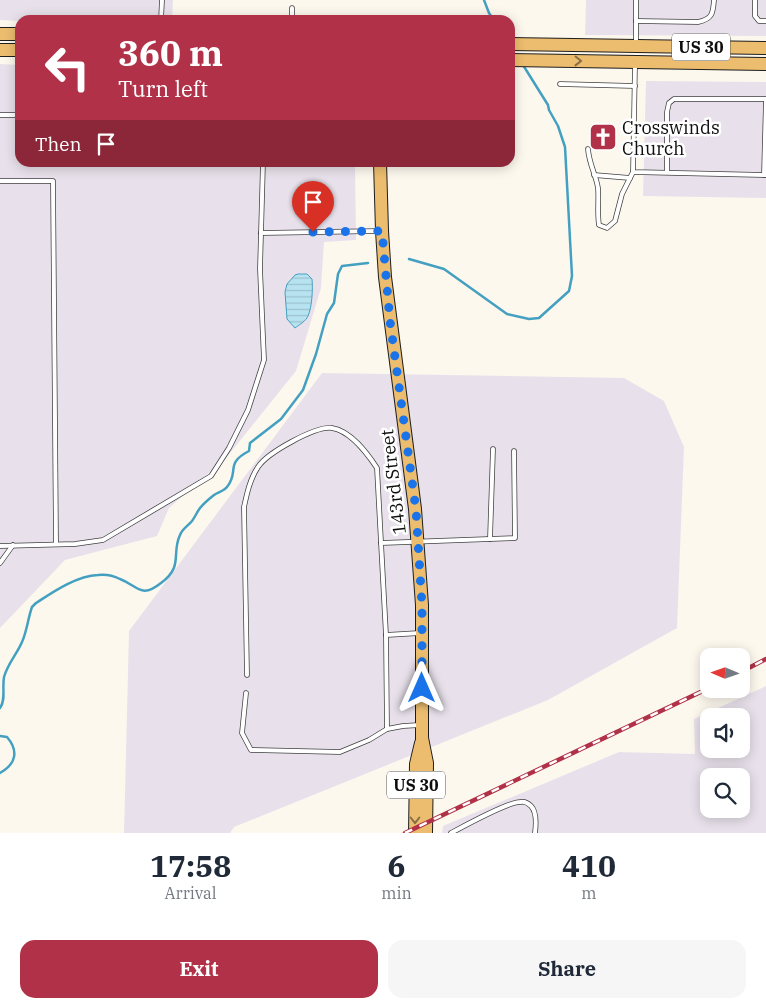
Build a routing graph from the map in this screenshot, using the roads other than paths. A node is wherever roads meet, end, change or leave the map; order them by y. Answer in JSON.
{"nodes":[{"id":1,"x":162,"y":0,"type":"edge"},
{"id":2,"x":636,"y":0,"type":"edge"},
{"id":3,"x":714,"y":0,"type":"edge"},
{"id":4,"x":755,"y":0,"type":"edge"},
{"id":5,"x":292,"y":8,"type":"dead end"},
{"id":6,"x":161,"y":15,"type":"edge"},
{"id":7,"x":292,"y":15,"type":"edge"},
{"id":8,"x":636,"y":21,"type":"junction"},
{"id":9,"x":766,"y":21,"type":"edge"},
{"id":10,"x":0,"y":34,"type":"edge"},
{"id":11,"x":15,"y":34,"type":"edge"},
{"id":12,"x":515,"y":44,"type":"edge"},
{"id":13,"x":636,"y":47,"type":"junction"},
{"id":14,"x":766,"y":48,"type":"edge"},
{"id":15,"x":0,"y":50,"type":"edge"},
{"id":16,"x":15,"y":50,"type":"edge"},
{"id":17,"x":515,"y":60,"type":"edge"},
{"id":18,"x":635,"y":62,"type":"junction"},
{"id":19,"x":766,"y":64,"type":"edge"},
{"id":20,"x":560,"y":84,"type":"dead end"},
{"id":21,"x":635,"y":86,"type":"junction"},
{"id":22,"x":0,"y":115,"type":"edge"},
{"id":23,"x":15,"y":115,"type":"edge"},
{"id":24,"x":588,"y":149,"type":"dead end"},
{"id":25,"x":263,"y":167,"type":"edge"},
{"id":26,"x":380,"y":167,"type":"edge"},
{"id":27,"x":633,"y":172,"type":"junction"},
{"id":28,"x":667,"y":172,"type":"junction"},
{"id":29,"x":594,"y":175,"type":"junction"},
{"id":30,"x":765,"y":175,"type":"edge"},
{"id":31,"x":630,"y":178,"type":"junction"},
{"id":32,"x":0,"y":181,"type":"edge"},
{"id":33,"x":382,"y":231,"type":"junction"},
{"id":34,"x":261,"y":233,"type":"junction"},
{"id":35,"x":493,"y":449,"type":"dead end"},
{"id":36,"x":514,"y":451,"type":"dead end"},
{"id":37,"x":490,"y":539,"type":"junction"},
{"id":38,"x":381,"y":542,"type":"junction"},
{"id":39,"x":418,"y":542,"type":"junction"},
{"id":40,"x":56,"y":543,"type":"junction"},
{"id":41,"x":13,"y":545,"type":"junction"},
{"id":42,"x":0,"y":546,"type":"edge"},
{"id":43,"x":0,"y":563,"type":"edge"},
{"id":44,"x":422,"y":633,"type":"junction"},
{"id":45,"x":386,"y":635,"type":"junction"},
{"id":46,"x":247,"y":675,"type":"dead end"},
{"id":47,"x":246,"y":693,"type":"dead end"},
{"id":48,"x":387,"y":729,"type":"junction"},
{"id":49,"x":422,"y":732,"type":"junction"},
{"id":50,"x":454,"y":832,"type":"edge"},
{"id":51,"x":415,"y":833,"type":"edge"},
{"id":52,"x":426,"y":833,"type":"edge"},
{"id":53,"x":536,"y":833,"type":"edge"}],
"edges":[{"from":1,"to":6,"type":"lane"},
{"from":2,"to":8,"type":"lane"},
{"from":3,"to":8,"type":"lane"},
{"from":4,"to":9,"type":"lane"},
{"from":5,"to":7,"type":"lane"},
{"from":8,"to":13,"type":"lane"},
{"from":10,"to":11,"type":"main road"},
{"from":12,"to":13,"type":"main road","number":"US 30"},
{"from":13,"to":14,"type":"main road","number":"US 30"},
{"from":13,"to":18,"type":"main road"},
{"from":15,"to":16,"type":"main road"},
{"from":17,"to":18,"type":"main road","number":"US 30","one_way":true},
{"from":18,"to":19,"type":"main road","number":"US 30"},
{"from":18,"to":21,"type":"lane"},
{"from":20,"to":21,"type":"lane"},
{"from":21,"to":27,"type":"lane"},
{"from":22,"to":23,"type":"lane"},
{"from":24,"to":29,"type":"lane"},
{"from":25,"to":34,"type":"lane"},
{"from":26,"to":33,"type":"main road","name":"143rd Street","number":"US 30"},
{"from":27,"to":28,"type":"lane"},
{"from":27,"to":31,"type":"lane"},
{"from":28,"to":30,"type":"lane"},
{"from":28,"to":30,"type":"lane"},
{"from":29,"to":31,"type":"lane"},
{"from":29,"to":31,"type":"lane"},
{"from":32,"to":40,"type":"lane"},
{"from":33,"to":34,"type":"lane"},
{"from":33,"to":39,"type":"main road","name":"143rd Street","number":"US 30"},
{"from":34,"to":40,"type":"lane"},
{"from":35,"to":37,"type":"lane"},
{"from":36,"to":37,"type":"lane"},
{"from":37,"to":39,"type":"lane"},
{"from":38,"to":39,"type":"lane"},
{"from":38,"to":45,"type":"lane"},
{"from":38,"to":46,"type":"lane"},
{"from":39,"to":44,"type":"main road","name":"143rd Street","number":"US 30"},
{"from":40,"to":41,"type":"lane"},
{"from":41,"to":42,"type":"lane"},
{"from":41,"to":43,"type":"lane"},
{"from":44,"to":45,"type":"lane"},
{"from":44,"to":49,"type":"main road","name":"143rd Street","number":"US 30"},
{"from":45,"to":48,"type":"lane"},
{"from":47,"to":48,"type":"lane"},
{"from":48,"to":49,"type":"lane"},
{"from":49,"to":51,"type":"main road","name":"143rd Street","number":"US 30","one_way":true},
{"from":49,"to":52,"type":"main road","name":"143rd Street","number":"US 30"},
{"from":50,"to":53,"type":"lane"}]}
